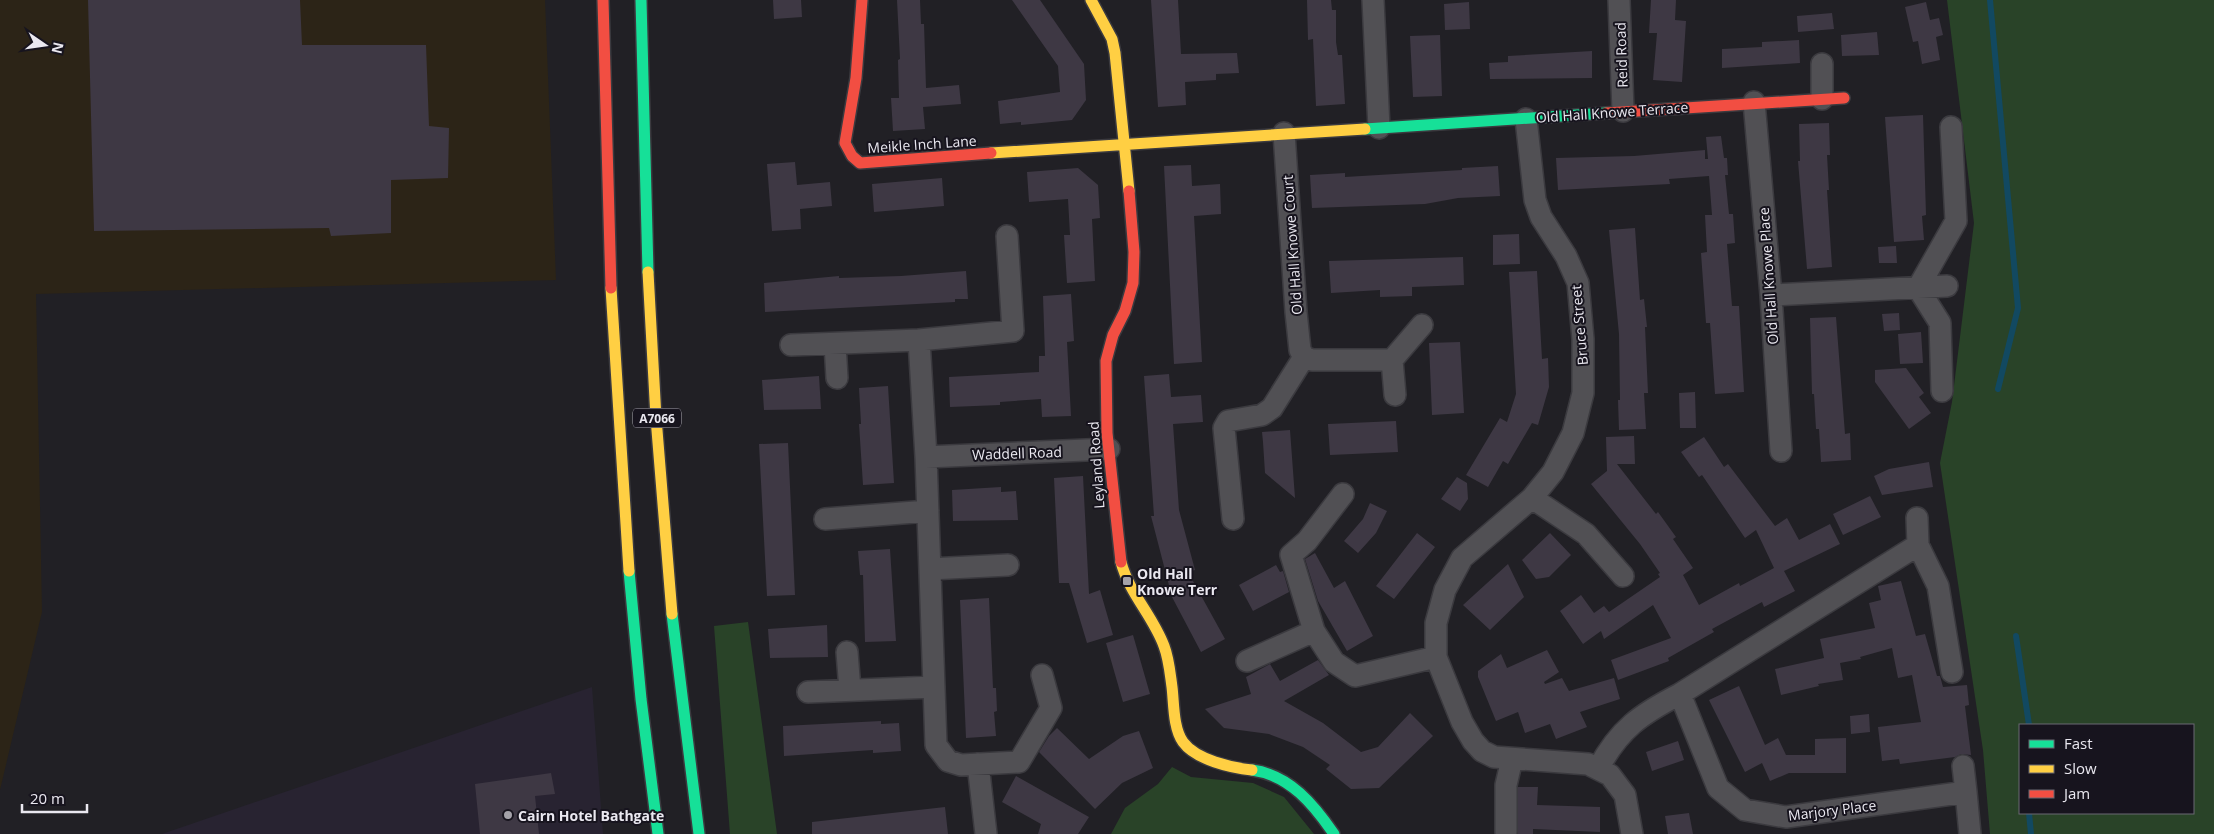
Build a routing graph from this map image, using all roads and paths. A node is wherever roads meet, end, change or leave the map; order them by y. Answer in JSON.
{"nodes":[{"id":1,"x":603,"y":0,"type":"edge"},
{"id":2,"x":641,"y":0,"type":"edge"},
{"id":3,"x":862,"y":0,"type":"edge"},
{"id":4,"x":1091,"y":0,"type":"edge"},
{"id":5,"x":1373,"y":0,"type":"edge"},
{"id":6,"x":1619,"y":0,"type":"edge"},
{"id":7,"x":1822,"y":64,"type":"dead end"},
{"id":8,"x":1844,"y":98,"type":"dead end"},
{"id":9,"x":1822,"y":99,"type":"junction"},
{"id":10,"x":1754,"y":102,"type":"junction"},
{"id":11,"x":1623,"y":111,"type":"junction"},
{"id":12,"x":1526,"y":119,"type":"junction"},
{"id":13,"x":1952,"y":127,"type":"dead end"},
{"id":14,"x":1380,"y":128,"type":"junction"},
{"id":15,"x":1284,"y":133,"type":"junction"},
{"id":16,"x":1126,"y":143,"type":"junction"},
{"id":17,"x":1007,"y":236,"type":"dead end"},
{"id":18,"x":1947,"y":286,"type":"dead end"},
{"id":19,"x":1918,"y":288,"type":"junction"},
{"id":20,"x":1771,"y":295,"type":"junction"},
{"id":21,"x":1422,"y":325,"type":"dead end"},
{"id":22,"x":919,"y":340,"type":"junction"},
{"id":23,"x":835,"y":344,"type":"junction"},
{"id":24,"x":791,"y":345,"type":"dead end"},
{"id":25,"x":1304,"y":357,"type":"junction"},
{"id":26,"x":1392,"y":360,"type":"junction"},
{"id":27,"x":837,"y":378,"type":"dead end"},
{"id":28,"x":1942,"y":391,"type":"dead end"},
{"id":29,"x":1395,"y":395,"type":"dead end"},
{"id":30,"x":1109,"y":449,"type":"junction"},
{"id":31,"x":1781,"y":451,"type":"dead end"},
{"id":32,"x":926,"y":457,"type":"junction"},
{"id":33,"x":1343,"y":494,"type":"dead end"},
{"id":34,"x":1532,"y":498,"type":"junction"},
{"id":35,"x":928,"y":511,"type":"junction"},
{"id":36,"x":1917,"y":518,"type":"dead end"},
{"id":37,"x":825,"y":519,"type":"dead end"},
{"id":38,"x":1233,"y":519,"type":"dead end"},
{"id":39,"x":1918,"y":545,"type":"junction"},
{"id":40,"x":1008,"y":565,"type":"dead end"},
{"id":41,"x":930,"y":569,"type":"junction"},
{"id":42,"x":1623,"y":576,"type":"dead end"},
{"id":43,"x":1314,"y":632,"type":"junction"},
{"id":44,"x":848,"y":652,"type":"dead end"},
{"id":45,"x":1436,"y":658,"type":"junction"},
{"id":46,"x":1247,"y":661,"type":"dead end"},
{"id":47,"x":1952,"y":672,"type":"dead end"},
{"id":48,"x":1042,"y":674,"type":"dead end"},
{"id":49,"x":934,"y":687,"type":"junction"},
{"id":50,"x":850,"y":690,"type":"junction"},
{"id":51,"x":808,"y":692,"type":"dead end"},
{"id":52,"x":1680,"y":694,"type":"junction"},
{"id":53,"x":1512,"y":759,"type":"junction"},
{"id":54,"x":978,"y":764,"type":"junction"},
{"id":55,"x":1963,"y":766,"type":"dead end"},
{"id":56,"x":1598,"y":769,"type":"junction"},
{"id":57,"x":1966,"y":792,"type":"junction"},
{"id":58,"x":1506,"y":832,"type":"dead end"},
{"id":59,"x":658,"y":834,"type":"edge"},
{"id":60,"x":699,"y":834,"type":"edge"},
{"id":61,"x":986,"y":834,"type":"edge"},
{"id":62,"x":1334,"y":834,"type":"edge"},
{"id":63,"x":1632,"y":834,"type":"edge"},
{"id":64,"x":1970,"y":834,"type":"edge"}],
"edges":[{"from":1,"to":59,"type":"street","number":"A7066"},
{"from":2,"to":60,"type":"street","number":"A7066"},
{"from":3,"to":16,"type":"street","name":"Meikle Inch Lane"},
{"from":4,"to":16,"type":"street","name":"Leyland Road"},
{"from":5,"to":14,"type":"street"},
{"from":6,"to":11,"type":"street","name":"Reid Road"},
{"from":7,"to":9,"type":"street"},
{"from":8,"to":9,"type":"street","name":"Old Hall Knowe Terrace"},
{"from":9,"to":10,"type":"street","name":"Old Hall Knowe Terrace"},
{"from":10,"to":11,"type":"street","name":"Old Hall Knowe Terrace"},
{"from":10,"to":20,"type":"street","name":"Old Hall Knowe Place"},
{"from":11,"to":12,"type":"street","name":"Old Hall Knowe Terrace"},
{"from":12,"to":14,"type":"street","name":"Old Hall Knowe Terrace"},
{"from":12,"to":34,"type":"street","name":"Bruce Street"},
{"from":13,"to":19,"type":"street"},
{"from":14,"to":15,"type":"street","name":"Old Hall Knowe Terrace"},
{"from":15,"to":16,"type":"street","name":"Old Hall Knowe Terrace"},
{"from":15,"to":25,"type":"street","name":"Old Hall Knowe Court"},
{"from":16,"to":30,"type":"street","name":"Leyland Road"},
{"from":17,"to":22,"type":"street"},
{"from":18,"to":19,"type":"street"},
{"from":19,"to":20,"type":"street"},
{"from":19,"to":28,"type":"street"},
{"from":20,"to":31,"type":"street","name":"Old Hall Knowe Place"},
{"from":21,"to":26,"type":"street"},
{"from":22,"to":23,"type":"street"},
{"from":22,"to":32,"type":"street"},
{"from":23,"to":24,"type":"street"},
{"from":23,"to":27,"type":"street"},
{"from":25,"to":26,"type":"street"},
{"from":25,"to":38,"type":"street"},
{"from":26,"to":29,"type":"street"},
{"from":30,"to":32,"type":"street","name":"Waddell Road"},
{"from":30,"to":62,"type":"street","name":"Leyland Road"},
{"from":32,"to":35,"type":"street"},
{"from":33,"to":43,"type":"street"},
{"from":34,"to":42,"type":"street"},
{"from":34,"to":45,"type":"street","name":"Bruce Street"},
{"from":35,"to":37,"type":"street"},
{"from":35,"to":41,"type":"street"},
{"from":36,"to":39,"type":"street"},
{"from":39,"to":47,"type":"street"},
{"from":39,"to":52,"type":"street"},
{"from":40,"to":41,"type":"street"},
{"from":41,"to":49,"type":"street"},
{"from":43,"to":45,"type":"street"},
{"from":43,"to":46,"type":"street"},
{"from":44,"to":50,"type":"street"},
{"from":45,"to":53,"type":"street","name":"Bruce Street"},
{"from":48,"to":54,"type":"street"},
{"from":49,"to":50,"type":"street"},
{"from":49,"to":54,"type":"street"},
{"from":50,"to":51,"type":"street"},
{"from":52,"to":56,"type":"street"},
{"from":52,"to":57,"type":"street","name":"Marjory Place"},
{"from":53,"to":56,"type":"street","name":"Bruce Street"},
{"from":53,"to":58,"type":"street"},
{"from":54,"to":61,"type":"street"},
{"from":55,"to":57,"type":"street"},
{"from":56,"to":63,"type":"street","name":"Bruce Street"},
{"from":57,"to":64,"type":"street"}]}
